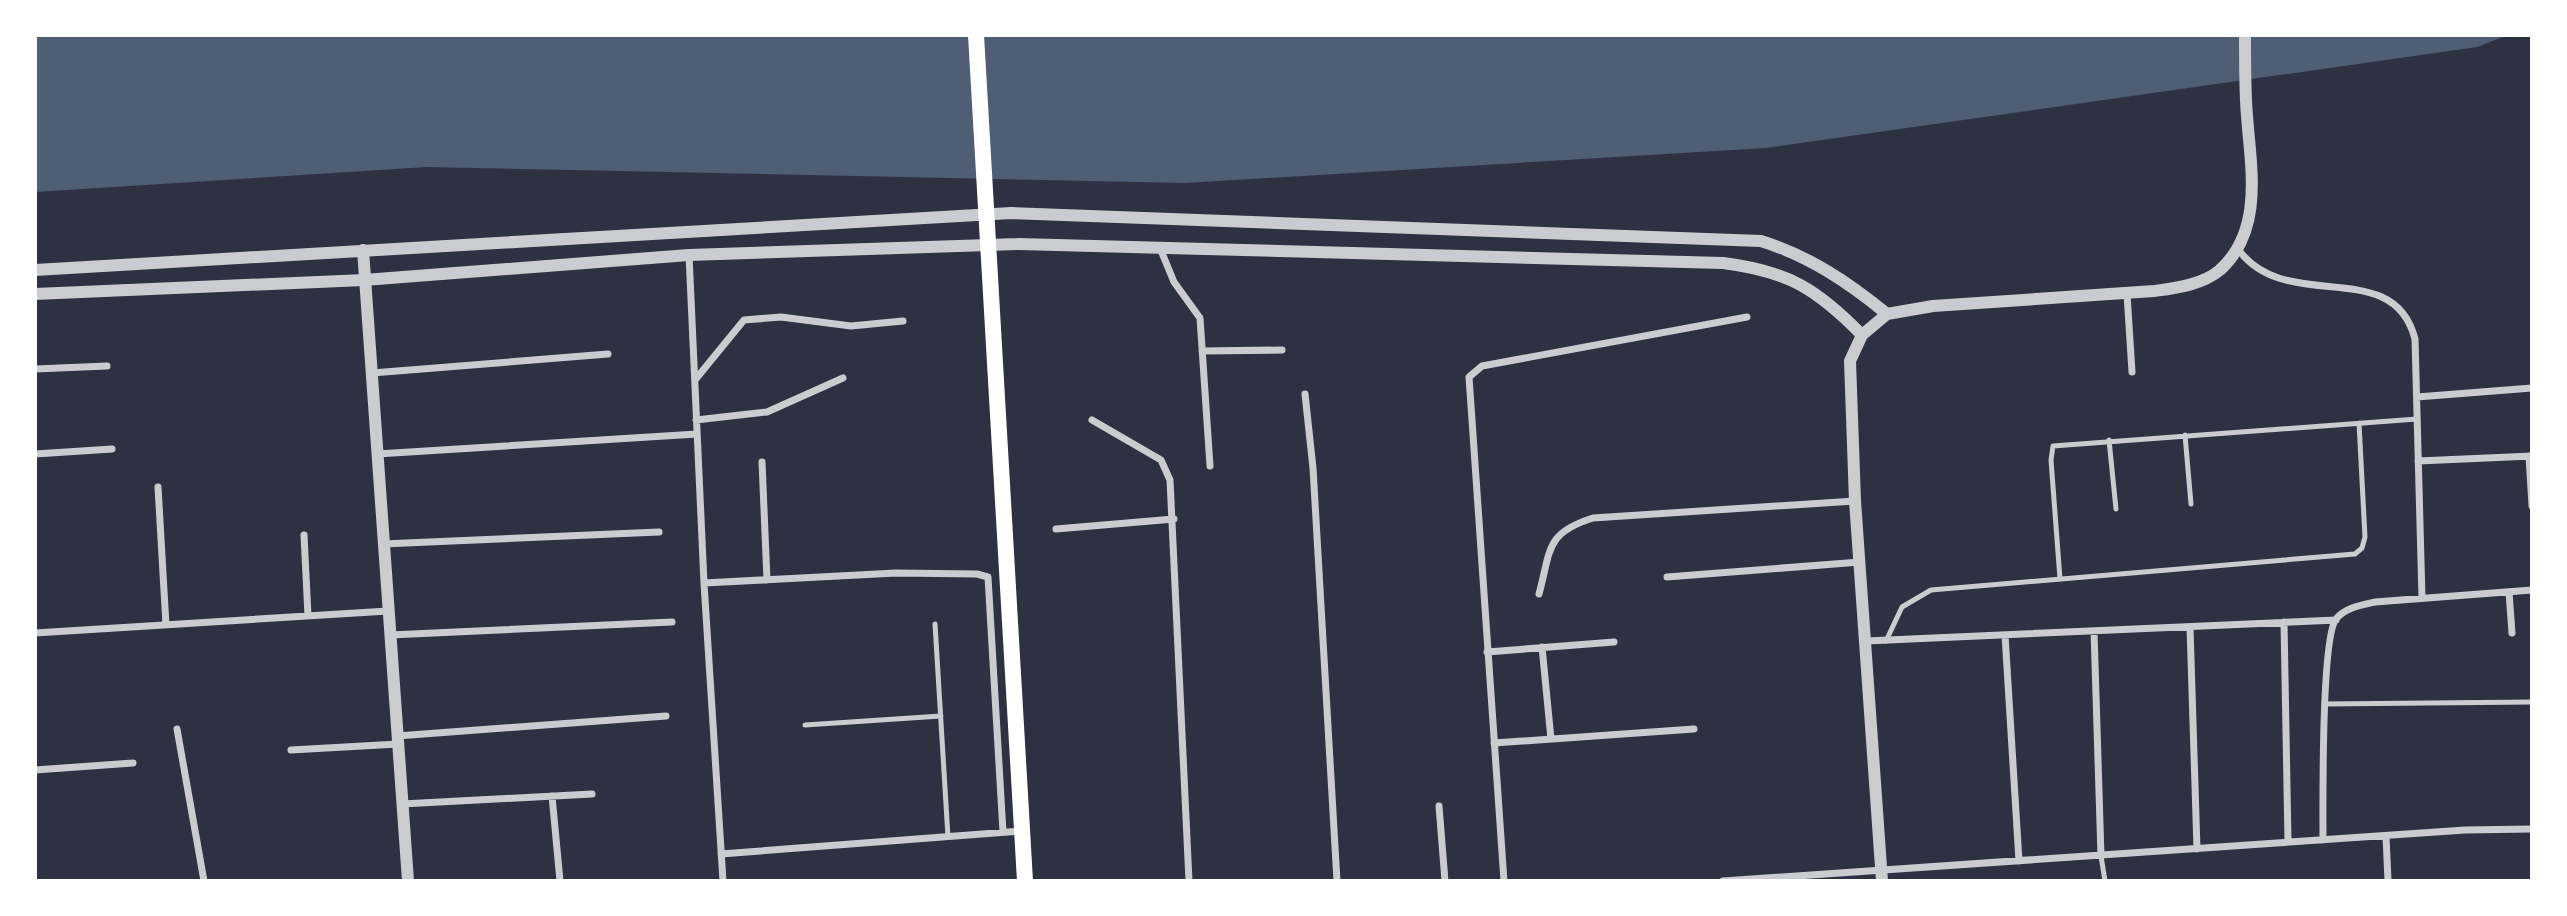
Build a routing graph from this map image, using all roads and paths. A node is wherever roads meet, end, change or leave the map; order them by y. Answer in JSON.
{"nodes":[{"id":1,"x":976,"y":35,"type":"edge"},
{"id":2,"x":2245,"y":35,"type":"edge"},
{"id":3,"x":1160,"y":248,"type":"junction"},
{"id":4,"x":2238,"y":249,"type":"junction"},
{"id":5,"x":363,"y":250,"type":"junction"},
{"id":6,"x":689,"y":255,"type":"junction"},
{"id":7,"x":35,"y":270,"type":"edge"},
{"id":8,"x":364,"y":280,"type":"junction"},
{"id":9,"x":35,"y":294,"type":"edge"},
{"id":10,"x":2127,"y":294,"type":"junction"},
{"id":11,"x":1886,"y":314,"type":"junction"},
{"id":12,"x":1747,"y":317,"type":"dead end"},
{"id":13,"x":904,"y":321,"type":"dead end"},
{"id":14,"x":1862,"y":335,"type":"junction"},
{"id":15,"x":1282,"y":350,"type":"dead end"},
{"id":16,"x":1202,"y":351,"type":"junction"},
{"id":17,"x":608,"y":354,"type":"dead end"},
{"id":18,"x":107,"y":366,"type":"dead end"},
{"id":19,"x":35,"y":369,"type":"edge"},
{"id":20,"x":2132,"y":372,"type":"dead end"},
{"id":21,"x":371,"y":373,"type":"junction"},
{"id":22,"x":843,"y":379,"type":"dead end"},
{"id":23,"x":694,"y":381,"type":"junction"},
{"id":24,"x":2532,"y":388,"type":"edge"},
{"id":25,"x":1305,"y":394,"type":"dead end"},
{"id":26,"x":2417,"y":397,"type":"junction"},
{"id":27,"x":2417,"y":419,"type":"junction"},
{"id":28,"x":696,"y":420,"type":"junction"},
{"id":29,"x":1092,"y":420,"type":"dead end"},
{"id":30,"x":2359,"y":423,"type":"junction"},
{"id":31,"x":697,"y":434,"type":"junction"},
{"id":32,"x":2185,"y":435,"type":"junction"},
{"id":33,"x":2109,"y":440,"type":"junction"},
{"id":34,"x":112,"y":449,"type":"dead end"},
{"id":35,"x":35,"y":454,"type":"edge"},
{"id":36,"x":377,"y":454,"type":"junction"},
{"id":37,"x":2531,"y":456,"type":"edge"},
{"id":38,"x":762,"y":461,"type":"dead end"},
{"id":39,"x":2418,"y":461,"type":"junction"},
{"id":40,"x":1210,"y":466,"type":"dead end"},
{"id":41,"x":158,"y":487,"type":"dead end"},
{"id":42,"x":1855,"y":501,"type":"junction"},
{"id":43,"x":2191,"y":504,"type":"dead end"},
{"id":44,"x":2532,"y":506,"type":"edge"},
{"id":45,"x":2116,"y":509,"type":"dead end"},
{"id":46,"x":1174,"y":519,"type":"junction"},
{"id":47,"x":1056,"y":529,"type":"dead end"},
{"id":48,"x":659,"y":532,"type":"dead end"},
{"id":49,"x":304,"y":535,"type":"dead end"},
{"id":50,"x":383,"y":544,"type":"junction"},
{"id":51,"x":1860,"y":562,"type":"junction"},
{"id":52,"x":1667,"y":577,"type":"dead end"},
{"id":53,"x":2060,"y":579,"type":"junction"},
{"id":54,"x":767,"y":580,"type":"junction"},
{"id":55,"x":704,"y":583,"type":"junction"},
{"id":56,"x":2532,"y":590,"type":"edge"},
{"id":57,"x":2510,"y":592,"type":"junction"},
{"id":58,"x":1539,"y":594,"type":"dead end"},
{"id":59,"x":2422,"y":598,"type":"junction"},
{"id":60,"x":388,"y":611,"type":"junction"},
{"id":61,"x":308,"y":616,"type":"junction"},
{"id":62,"x":2336,"y":620,"type":"junction"},
{"id":63,"x":672,"y":622,"type":"dead end"},
{"id":64,"x":2284,"y":622,"type":"junction"},
{"id":65,"x":935,"y":624,"type":"dead end"},
{"id":66,"x":166,"y":625,"type":"junction"},
{"id":67,"x":2190,"y":626,"type":"junction"},
{"id":68,"x":2094,"y":631,"type":"junction"},
{"id":69,"x":35,"y":633,"type":"edge"},
{"id":70,"x":2512,"y":633,"type":"dead end"},
{"id":71,"x":390,"y":635,"type":"junction"},
{"id":72,"x":2005,"y":635,"type":"junction"},
{"id":73,"x":1886,"y":640,"type":"junction"},
{"id":74,"x":1866,"y":641,"type":"junction"},
{"id":75,"x":1614,"y":642,"type":"dead end"},
{"id":76,"x":1542,"y":648,"type":"junction"},
{"id":77,"x":1487,"y":652,"type":"junction"},
{"id":78,"x":2532,"y":702,"type":"edge"},
{"id":79,"x":2325,"y":704,"type":"junction"},
{"id":80,"x":666,"y":716,"type":"dead end"},
{"id":81,"x":941,"y":716,"type":"junction"},
{"id":82,"x":805,"y":725,"type":"dead end"},
{"id":83,"x":177,"y":729,"type":"dead end"},
{"id":84,"x":1694,"y":729,"type":"dead end"},
{"id":85,"x":1551,"y":739,"type":"junction"},
{"id":86,"x":398,"y":740,"type":"junction"},
{"id":87,"x":1494,"y":743,"type":"junction"},
{"id":88,"x":291,"y":750,"type":"dead end"},
{"id":89,"x":133,"y":762,"type":"dead end"},
{"id":90,"x":35,"y":770,"type":"edge"},
{"id":91,"x":592,"y":794,"type":"dead end"},
{"id":92,"x":552,"y":796,"type":"junction"},
{"id":93,"x":402,"y":804,"type":"junction"},
{"id":94,"x":1438,"y":806,"type":"dead end"},
{"id":95,"x":2532,"y":829,"type":"edge"},
{"id":96,"x":1021,"y":831,"type":"junction"},
{"id":97,"x":1003,"y":832,"type":"junction"},
{"id":98,"x":2386,"y":836,"type":"junction"},
{"id":99,"x":948,"y":837,"type":"junction"},
{"id":100,"x":2323,"y":840,"type":"junction"},
{"id":101,"x":2288,"y":842,"type":"junction"},
{"id":102,"x":2197,"y":849,"type":"junction"},
{"id":103,"x":721,"y":854,"type":"junction"},
{"id":104,"x":2101,"y":856,"type":"junction"},
{"id":105,"x":2019,"y":861,"type":"junction"},
{"id":106,"x":1881,"y":876,"type":"edge"},
{"id":107,"x":204,"y":881,"type":"edge"},
{"id":108,"x":408,"y":881,"type":"edge"},
{"id":109,"x":560,"y":881,"type":"edge"},
{"id":110,"x":723,"y":881,"type":"edge"},
{"id":111,"x":1025,"y":881,"type":"edge"},
{"id":112,"x":1189,"y":881,"type":"edge"},
{"id":113,"x":1336,"y":881,"type":"edge"},
{"id":114,"x":1445,"y":881,"type":"edge"},
{"id":115,"x":1504,"y":881,"type":"edge"},
{"id":116,"x":1723,"y":881,"type":"edge"},
{"id":117,"x":2105,"y":881,"type":"edge"},
{"id":118,"x":2388,"y":881,"type":"edge"}],
"edges":[{"from":1,"to":96,"type":"main road"},
{"from":2,"to":4,"type":"street"},
{"from":3,"to":6,"type":"street"},
{"from":3,"to":14,"type":"street"},
{"from":3,"to":16,"type":"street"},
{"from":4,"to":10,"type":"street"},
{"from":4,"to":26,"type":"street"},
{"from":5,"to":7,"type":"street"},
{"from":5,"to":8,"type":"street"},
{"from":5,"to":11,"type":"street"},
{"from":6,"to":8,"type":"street"},
{"from":6,"to":23,"type":"street"},
{"from":8,"to":9,"type":"street"},
{"from":8,"to":21,"type":"street"},
{"from":10,"to":11,"type":"street"},
{"from":10,"to":20,"type":"street"},
{"from":11,"to":14,"type":"street"},
{"from":12,"to":77,"type":"street"},
{"from":13,"to":23,"type":"street"},
{"from":14,"to":42,"type":"street"},
{"from":15,"to":16,"type":"street"},
{"from":16,"to":40,"type":"street"},
{"from":17,"to":21,"type":"street"},
{"from":18,"to":19,"type":"street"},
{"from":21,"to":36,"type":"street"},
{"from":22,"to":28,"type":"street"},
{"from":23,"to":28,"type":"street"},
{"from":24,"to":26,"type":"street"},
{"from":25,"to":113,"type":"street"},
{"from":26,"to":27,"type":"street"},
{"from":27,"to":30,"type":"lane"},
{"from":27,"to":39,"type":"street"},
{"from":28,"to":31,"type":"street"},
{"from":29,"to":46,"type":"street"},
{"from":30,"to":32,"type":"lane"},
{"from":30,"to":53,"type":"lane"},
{"from":31,"to":36,"type":"street"},
{"from":31,"to":55,"type":"street"},
{"from":32,"to":33,"type":"lane"},
{"from":32,"to":43,"type":"lane"},
{"from":33,"to":45,"type":"lane"},
{"from":33,"to":53,"type":"lane"},
{"from":34,"to":35,"type":"street"},
{"from":36,"to":50,"type":"street"},
{"from":37,"to":39,"type":"street"},
{"from":37,"to":44,"type":"street"},
{"from":38,"to":54,"type":"street"},
{"from":39,"to":59,"type":"street"},
{"from":41,"to":66,"type":"street"},
{"from":42,"to":51,"type":"street"},
{"from":42,"to":58,"type":"street"},
{"from":46,"to":47,"type":"street"},
{"from":46,"to":112,"type":"street"},
{"from":48,"to":50,"type":"street"},
{"from":49,"to":61,"type":"street"},
{"from":50,"to":60,"type":"street"},
{"from":51,"to":52,"type":"street"},
{"from":51,"to":74,"type":"street"},
{"from":53,"to":73,"type":"lane"},
{"from":54,"to":55,"type":"street"},
{"from":54,"to":97,"type":"street"},
{"from":55,"to":103,"type":"street"},
{"from":56,"to":57,"type":"street"},
{"from":57,"to":59,"type":"street"},
{"from":57,"to":70,"type":"street"},
{"from":59,"to":62,"type":"street"},
{"from":60,"to":61,"type":"street"},
{"from":60,"to":71,"type":"street"},
{"from":61,"to":66,"type":"street"},
{"from":62,"to":64,"type":"street"},
{"from":62,"to":79,"type":"street"},
{"from":63,"to":71,"type":"street"},
{"from":64,"to":67,"type":"street"},
{"from":64,"to":101,"type":"street"},
{"from":65,"to":81,"type":"lane"},
{"from":66,"to":69,"type":"street"},
{"from":67,"to":68,"type":"street"},
{"from":67,"to":102,"type":"street"},
{"from":68,"to":72,"type":"street"},
{"from":68,"to":104,"type":"street"},
{"from":71,"to":86,"type":"street"},
{"from":72,"to":73,"type":"street"},
{"from":72,"to":105,"type":"street"},
{"from":73,"to":74,"type":"street"},
{"from":74,"to":106,"type":"street"},
{"from":75,"to":76,"type":"street"},
{"from":76,"to":77,"type":"street"},
{"from":76,"to":85,"type":"street"},
{"from":77,"to":87,"type":"street"},
{"from":78,"to":79,"type":"lane"},
{"from":79,"to":100,"type":"street"},
{"from":80,"to":86,"type":"street"},
{"from":81,"to":82,"type":"lane"},
{"from":81,"to":99,"type":"lane"},
{"from":83,"to":107,"type":"street"},
{"from":84,"to":85,"type":"street"},
{"from":85,"to":87,"type":"street"},
{"from":86,"to":88,"type":"street"},
{"from":86,"to":93,"type":"street"},
{"from":87,"to":115,"type":"street"},
{"from":89,"to":90,"type":"street"},
{"from":91,"to":92,"type":"street"},
{"from":92,"to":93,"type":"street"},
{"from":92,"to":109,"type":"street"},
{"from":93,"to":108,"type":"street"},
{"from":94,"to":114,"type":"street"},
{"from":95,"to":98,"type":"street"},
{"from":96,"to":97,"type":"street"},
{"from":96,"to":111,"type":"main road"},
{"from":97,"to":99,"type":"street"},
{"from":98,"to":100,"type":"street"},
{"from":98,"to":118,"type":"street"},
{"from":99,"to":103,"type":"street"},
{"from":100,"to":101,"type":"street"},
{"from":101,"to":102,"type":"street"},
{"from":102,"to":104,"type":"street"},
{"from":103,"to":110,"type":"street"},
{"from":104,"to":105,"type":"street"},
{"from":104,"to":117,"type":"lane"},
{"from":105,"to":106,"type":"street"},
{"from":106,"to":116,"type":"street"}]}
